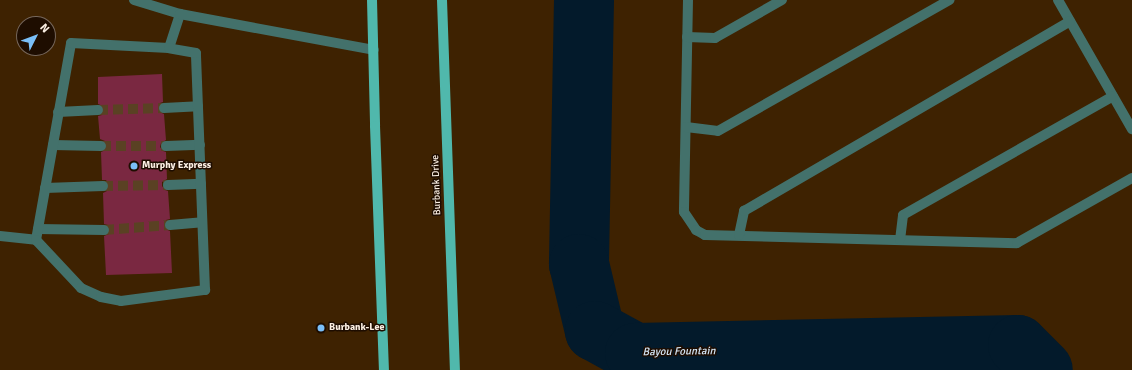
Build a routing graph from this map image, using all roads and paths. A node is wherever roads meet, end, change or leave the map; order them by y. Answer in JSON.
{"nodes":[{"id":1,"x":134,"y":0,"type":"edge"},
{"id":2,"x":372,"y":0,"type":"edge"},
{"id":3,"x":442,"y":0,"type":"edge"},
{"id":4,"x":688,"y":0,"type":"edge"},
{"id":5,"x":782,"y":0,"type":"edge"},
{"id":6,"x":950,"y":0,"type":"edge"},
{"id":7,"x":1058,"y":0,"type":"edge"},
{"id":8,"x":180,"y":14,"type":"junction"},
{"id":9,"x":1070,"y":21,"type":"junction"},
{"id":10,"x":687,"y":37,"type":"junction"},
{"id":11,"x":169,"y":48,"type":"junction"},
{"id":12,"x":374,"y":50,"type":"junction"},
{"id":13,"x":1114,"y":96,"type":"junction"},
{"id":14,"x":198,"y":106,"type":"junction"},
{"id":15,"x":164,"y":108,"type":"tunnel mouth"},
{"id":16,"x":98,"y":110,"type":"tunnel mouth"},
{"id":17,"x":58,"y":112,"type":"junction"},
{"id":18,"x":686,"y":127,"type":"junction"},
{"id":19,"x":1132,"y":129,"type":"edge"},
{"id":20,"x":53,"y":145,"type":"junction"},
{"id":21,"x":200,"y":145,"type":"junction"},
{"id":22,"x":101,"y":146,"type":"tunnel mouth"},
{"id":23,"x":166,"y":146,"type":"tunnel mouth"},
{"id":24,"x":1132,"y":178,"type":"edge"},
{"id":25,"x":201,"y":184,"type":"junction"},
{"id":26,"x":168,"y":185,"type":"tunnel mouth"},
{"id":27,"x":102,"y":186,"type":"tunnel mouth"},
{"id":28,"x":45,"y":188,"type":"junction"},
{"id":29,"x":202,"y":222,"type":"junction"},
{"id":30,"x":170,"y":225,"type":"tunnel mouth"},
{"id":31,"x":38,"y":229,"type":"junction"},
{"id":32,"x":104,"y":230,"type":"tunnel mouth"},
{"id":33,"x":739,"y":235,"type":"junction"},
{"id":34,"x":0,"y":236,"type":"edge"},
{"id":35,"x":36,"y":240,"type":"junction"},
{"id":36,"x":900,"y":240,"type":"junction"},
{"id":37,"x":384,"y":370,"type":"edge"},
{"id":38,"x":455,"y":370,"type":"edge"}],
"edges":[{"from":1,"to":8,"type":"street"},
{"from":2,"to":12,"type":"main road"},
{"from":3,"to":38,"type":"main road","name":"Burbank Drive"},
{"from":4,"to":10,"type":"street"},
{"from":5,"to":10,"type":"street"},
{"from":6,"to":18,"type":"street"},
{"from":7,"to":9,"type":"street"},
{"from":8,"to":11,"type":"street"},
{"from":8,"to":12,"type":"street"},
{"from":9,"to":13,"type":"street"},
{"from":9,"to":33,"type":"street"},
{"from":10,"to":18,"type":"street"},
{"from":11,"to":14,"type":"street"},
{"from":11,"to":17,"type":"street"},
{"from":12,"to":37,"type":"main road"},
{"from":13,"to":19,"type":"street"},
{"from":13,"to":36,"type":"street"},
{"from":14,"to":15,"type":"street"},
{"from":14,"to":21,"type":"street"},
{"from":16,"to":17,"type":"street"},
{"from":17,"to":20,"type":"street"},
{"from":18,"to":33,"type":"street"},
{"from":20,"to":22,"type":"street"},
{"from":20,"to":28,"type":"street"},
{"from":21,"to":23,"type":"street"},
{"from":21,"to":25,"type":"street"},
{"from":24,"to":36,"type":"street"},
{"from":25,"to":26,"type":"street"},
{"from":25,"to":29,"type":"street"},
{"from":27,"to":28,"type":"street"},
{"from":28,"to":31,"type":"street"},
{"from":29,"to":30,"type":"street"},
{"from":29,"to":35,"type":"street"},
{"from":31,"to":32,"type":"street"},
{"from":31,"to":35,"type":"street"},
{"from":33,"to":36,"type":"street"},
{"from":34,"to":35,"type":"street"}]}
